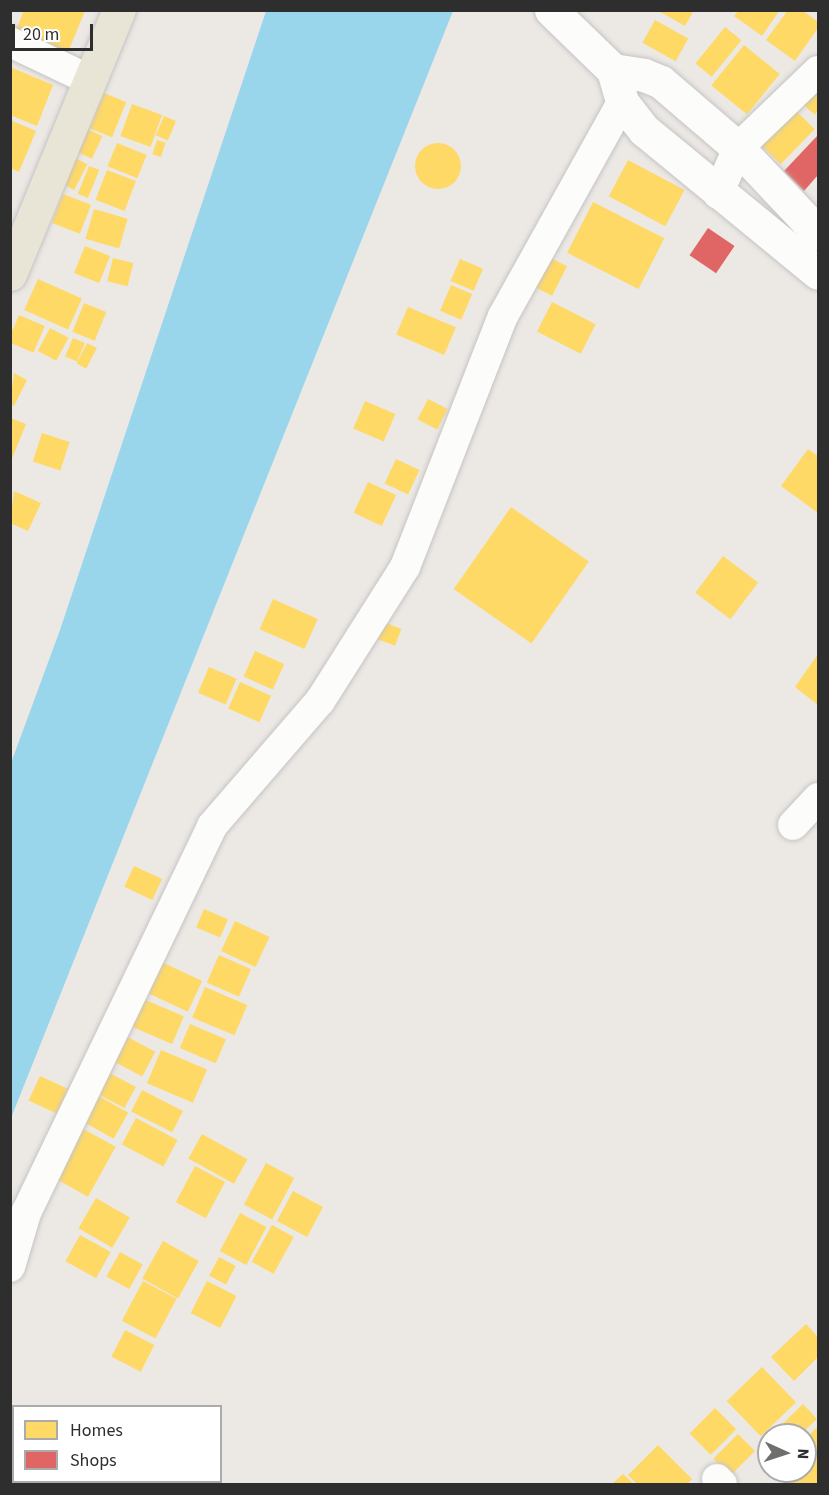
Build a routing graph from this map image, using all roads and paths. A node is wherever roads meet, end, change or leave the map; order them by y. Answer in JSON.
{"nodes":[{"id":1,"x":118,"y":10,"type":"edge"},
{"id":2,"x":553,"y":11,"type":"edge"},
{"id":3,"x":10,"y":42,"type":"edge"},
{"id":4,"x":613,"y":70,"type":"junction"},
{"id":5,"x":819,"y":71,"type":"edge"},
{"id":6,"x":90,"y":80,"type":"junction"},
{"id":7,"x":622,"y":102,"type":"junction"},
{"id":8,"x":738,"y":148,"type":"junction"},
{"id":9,"x":718,"y":194,"type":"junction"},
{"id":10,"x":819,"y":232,"type":"edge"},
{"id":11,"x":14,"y":255,"type":"edge"},
{"id":12,"x":819,"y":273,"type":"edge"},
{"id":13,"x":819,"y":798,"type":"edge"},
{"id":14,"x":793,"y":825,"type":"dead end"},
{"id":15,"x":10,"y":1267,"type":"edge"}],
"edges":[{"from":1,"to":6,"type":"main road"},
{"from":2,"to":4,"type":"street"},
{"from":3,"to":6,"type":"street"},
{"from":4,"to":7,"type":"street"},
{"from":4,"to":8,"type":"street"},
{"from":5,"to":8,"type":"street"},
{"from":6,"to":11,"type":"main road"},
{"from":7,"to":9,"type":"street"},
{"from":7,"to":15,"type":"street"},
{"from":8,"to":9,"type":"street"},
{"from":8,"to":10,"type":"street"},
{"from":9,"to":12,"type":"street"},
{"from":13,"to":14,"type":"street"}]}
